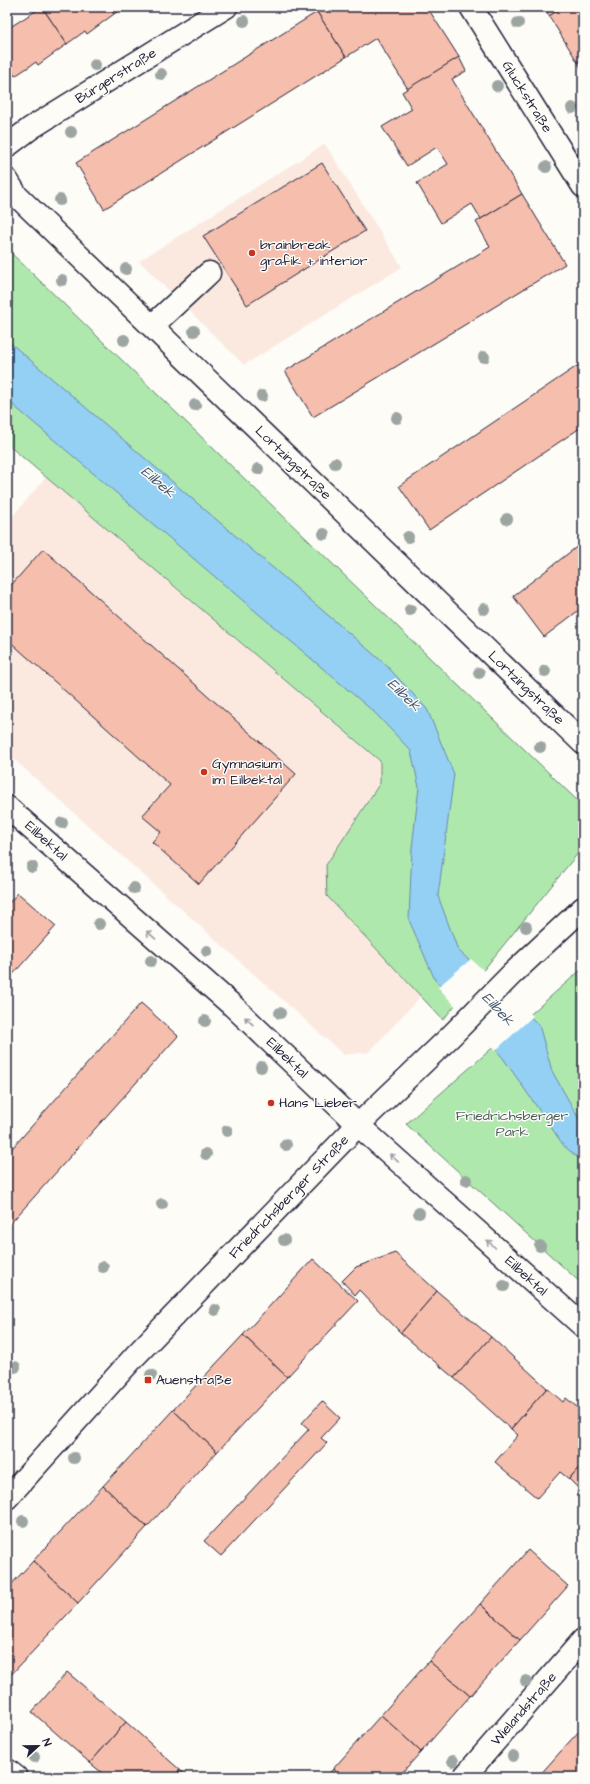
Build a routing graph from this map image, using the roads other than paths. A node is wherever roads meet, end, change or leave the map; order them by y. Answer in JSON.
{"nodes":[{"id":1,"x":226,"y":7,"type":"edge"},
{"id":2,"x":471,"y":7,"type":"edge"},
{"id":3,"x":7,"y":146,"type":"edge"},
{"id":4,"x":7,"y":180,"type":"edge"},
{"id":5,"x":583,"y":186,"type":"edge"},
{"id":6,"x":208,"y":273,"type":"dead end"},
{"id":7,"x":152,"y":326,"type":"junction"},
{"id":8,"x":583,"y":743,"type":"edge"},
{"id":9,"x":7,"y":807,"type":"edge"},
{"id":10,"x":583,"y":908,"type":"edge"},
{"id":11,"x":358,"y":1125,"type":"junction"},
{"id":12,"x":583,"y":1326,"type":"edge"},
{"id":13,"x":7,"y":1498,"type":"edge"},
{"id":14,"x":583,"y":1640,"type":"edge"},
{"id":15,"x":7,"y":1770,"type":"edge"},
{"id":16,"x":16,"y":1777,"type":"edge"},
{"id":17,"x":464,"y":1777,"type":"edge"}],
"edges":[{"from":1,"to":3,"type":"street","name":"Bürgerstraße"},
{"from":2,"to":5,"type":"street","name":"Gluckstraße"},
{"from":4,"to":7,"type":"street","name":"Lortzingstraße"},
{"from":6,"to":7,"type":"street"},
{"from":7,"to":8,"type":"street","name":"Lortzingstraße"},
{"from":11,"to":9,"type":"street","name":"Eilbektal","one_way":true},
{"from":10,"to":11,"type":"street","name":"Friedrichsberger Straße"},
{"from":12,"to":11,"type":"street","name":"Eilbektal","one_way":true},
{"from":11,"to":13,"type":"street","name":"Friedrichsberger Straße"},
{"from":14,"to":17,"type":"street","name":"Wielandstraße"},
{"from":15,"to":16,"type":"street"}]}
